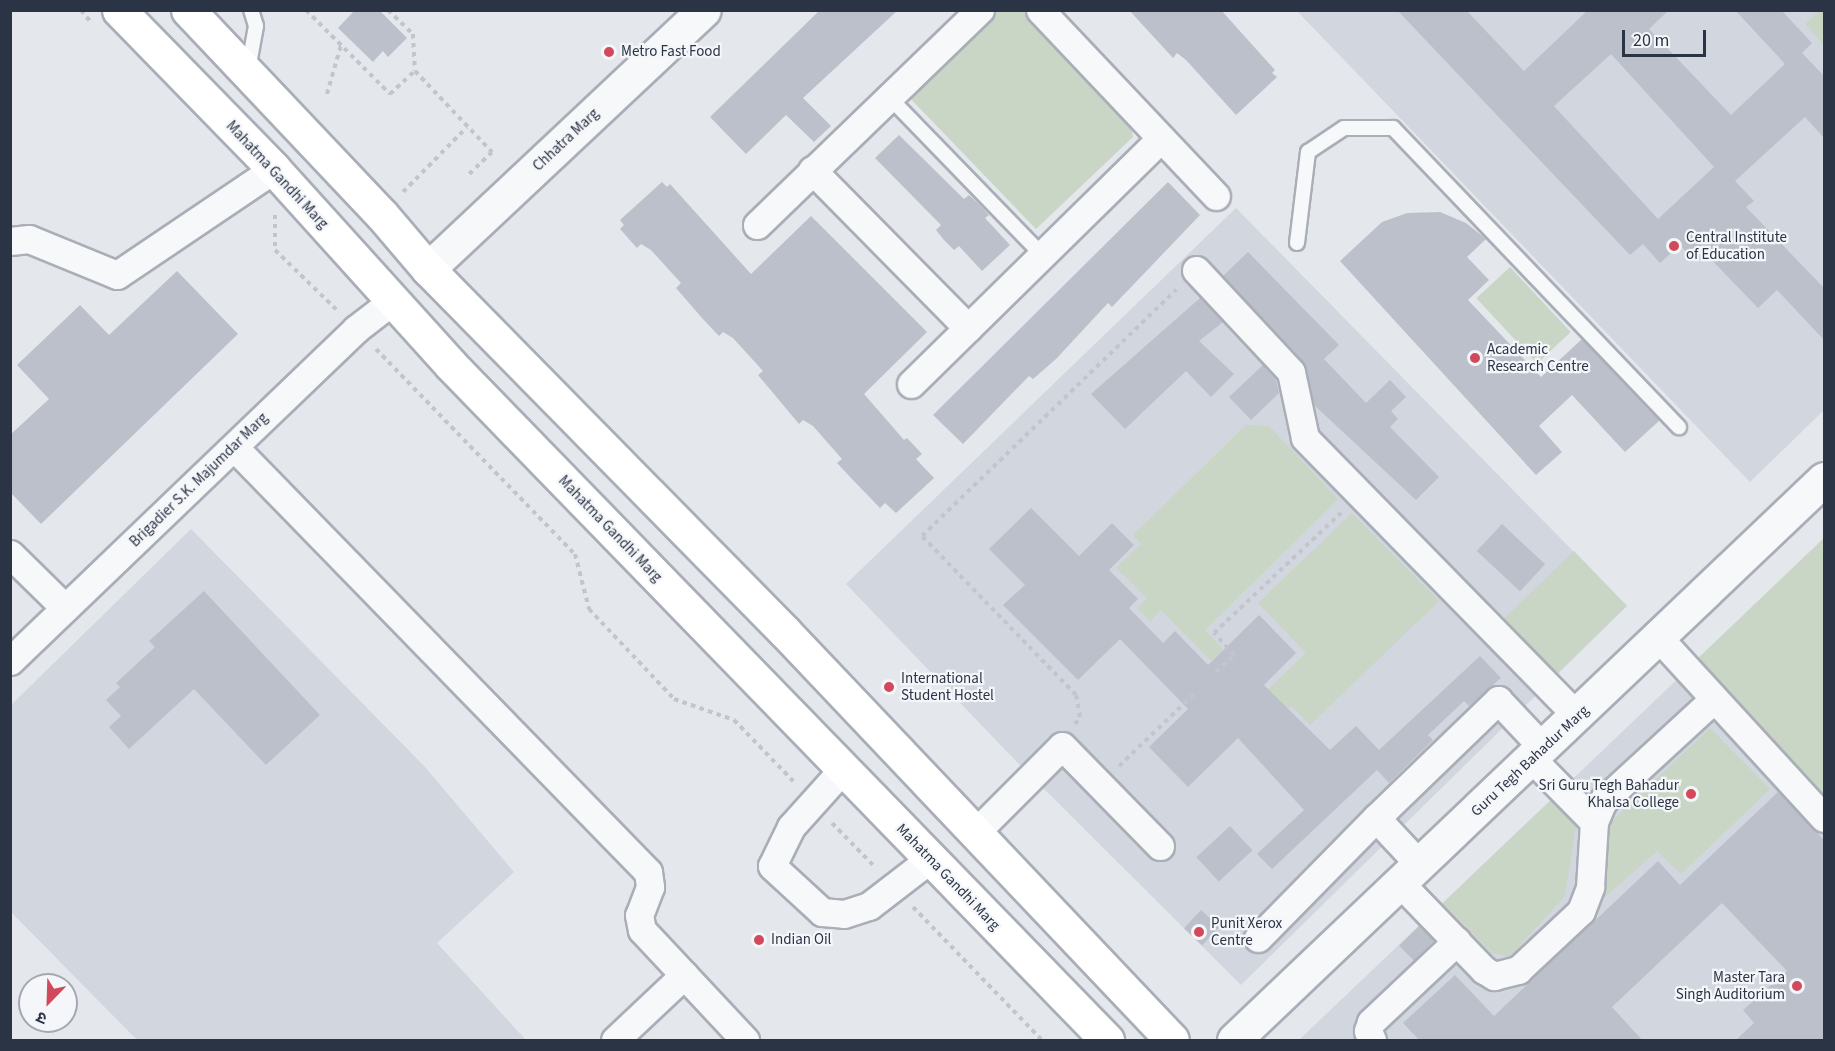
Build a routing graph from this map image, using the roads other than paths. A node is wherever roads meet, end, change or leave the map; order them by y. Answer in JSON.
{"nodes":[{"id":1,"x":119,"y":10,"type":"edge"},
{"id":2,"x":188,"y":10,"type":"edge"},
{"id":3,"x":251,"y":10,"type":"edge"},
{"id":4,"x":704,"y":10,"type":"edge"},
{"id":5,"x":980,"y":10,"type":"edge"},
{"id":6,"x":1040,"y":10,"type":"edge"},
{"id":7,"x":247,"y":73,"type":"junction"},
{"id":8,"x":889,"y":97,"type":"junction"},
{"id":9,"x":1161,"y":139,"type":"junction"},
{"id":10,"x":274,"y":169,"type":"junction"},
{"id":11,"x":812,"y":170,"type":"junction"},
{"id":12,"x":1216,"y":196,"type":"dead end"},
{"id":13,"x":757,"y":225,"type":"dead end"},
{"id":14,"x":10,"y":242,"type":"edge"},
{"id":15,"x":1297,"y":243,"type":"dead end"},
{"id":16,"x":1042,"y":255,"type":"junction"},
{"id":17,"x":428,"y":269,"type":"junction"},
{"id":18,"x":1196,"y":270,"type":"road end"},
{"id":19,"x":391,"y":302,"type":"junction"},
{"id":20,"x":968,"y":328,"type":"junction"},
{"id":21,"x":911,"y":384,"type":"dead end"},
{"id":22,"x":1679,"y":427,"type":"dead end"},
{"id":23,"x":234,"y":447,"type":"junction"},
{"id":24,"x":1824,"y":479,"type":"edge"},
{"id":25,"x":10,"y":554,"type":"edge"},
{"id":26,"x":65,"y":608,"type":"junction"},
{"id":27,"x":1659,"y":638,"type":"junction"},
{"id":28,"x":10,"y":661,"type":"edge"},
{"id":29,"x":1714,"y":699,"type":"junction"},
{"id":30,"x":1577,"y":716,"type":"junction"},
{"id":31,"x":1538,"y":753,"type":"junction"},
{"id":32,"x":843,"y":768,"type":"junction"},
{"id":33,"x":1376,"y":818,"type":"junction"},
{"id":34,"x":1824,"y":818,"type":"edge"},
{"id":35,"x":1594,"y":822,"type":"junction"},
{"id":36,"x":974,"y":834,"type":"junction"},
{"id":37,"x":1160,"y":846,"type":"dead end"},
{"id":38,"x":930,"y":859,"type":"junction"},
{"id":39,"x":1410,"y":874,"type":"junction"},
{"id":40,"x":1258,"y":938,"type":"dead end"},
{"id":41,"x":1457,"y":941,"type":"junction"},
{"id":42,"x":684,"y":975,"type":"junction"},
{"id":43,"x":615,"y":1041,"type":"edge"},
{"id":44,"x":745,"y":1041,"type":"edge"},
{"id":45,"x":1107,"y":1041,"type":"edge"},
{"id":46,"x":1173,"y":1041,"type":"edge"},
{"id":47,"x":1234,"y":1041,"type":"edge"},
{"id":48,"x":1372,"y":1041,"type":"edge"}],
"edges":[{"from":1,"to":10,"type":"main road","name":"Mahatma Gandhi Marg"},
{"from":2,"to":7,"type":"main road"},
{"from":3,"to":7,"type":"lane"},
{"from":4,"to":17,"type":"street","name":"Chhatra Marg"},
{"from":5,"to":8,"type":"street"},
{"from":6,"to":9,"type":"street"},
{"from":7,"to":17,"type":"main road"},
{"from":8,"to":11,"type":"street"},
{"from":8,"to":16,"type":"lane"},
{"from":9,"to":12,"type":"street"},
{"from":9,"to":16,"type":"street"},
{"from":10,"to":14,"type":"street"},
{"from":10,"to":19,"type":"main road","name":"Mahatma Gandhi Marg"},
{"from":11,"to":13,"type":"street"},
{"from":11,"to":20,"type":"street"},
{"from":15,"to":22,"type":"lane"},
{"from":16,"to":20,"type":"street"},
{"from":17,"to":36,"type":"main road"},
{"from":18,"to":30,"type":"street"},
{"from":19,"to":23,"type":"street","name":"Brigadier S.K. Majumdar Marg"},
{"from":19,"to":32,"type":"main road","name":"Mahatma Gandhi Marg"},
{"from":20,"to":21,"type":"street"},
{"from":23,"to":26,"type":"street","name":"Brigadier S.K. Majumdar Marg"},
{"from":23,"to":42,"type":"street"},
{"from":24,"to":27,"type":"street","name":"Guru Tegh Bahadur Marg"},
{"from":25,"to":26,"type":"street"},
{"from":26,"to":28,"type":"street","name":"Brigadier S.K. Majumdar Marg"},
{"from":27,"to":29,"type":"street"},
{"from":27,"to":30,"type":"street","name":"Guru Tegh Bahadur Marg"},
{"from":29,"to":34,"type":"street"},
{"from":29,"to":35,"type":"street"},
{"from":30,"to":31,"type":"street","name":"Guru Tegh Bahadur Marg"},
{"from":31,"to":33,"type":"street"},
{"from":31,"to":35,"type":"street"},
{"from":31,"to":39,"type":"street","name":"Guru Tegh Bahadur Marg"},
{"from":32,"to":38,"type":"main road","name":"Mahatma Gandhi Marg"},
{"from":32,"to":38,"type":"street"},
{"from":33,"to":39,"type":"street"},
{"from":33,"to":40,"type":"street"},
{"from":35,"to":41,"type":"street"},
{"from":36,"to":37,"type":"street"},
{"from":36,"to":46,"type":"main road"},
{"from":38,"to":45,"type":"main road","name":"Mahatma Gandhi Marg"},
{"from":39,"to":41,"type":"street"},
{"from":39,"to":47,"type":"street","name":"Guru Tegh Bahadur Marg"},
{"from":41,"to":48,"type":"street"},
{"from":42,"to":43,"type":"street"},
{"from":42,"to":44,"type":"street"}]}
